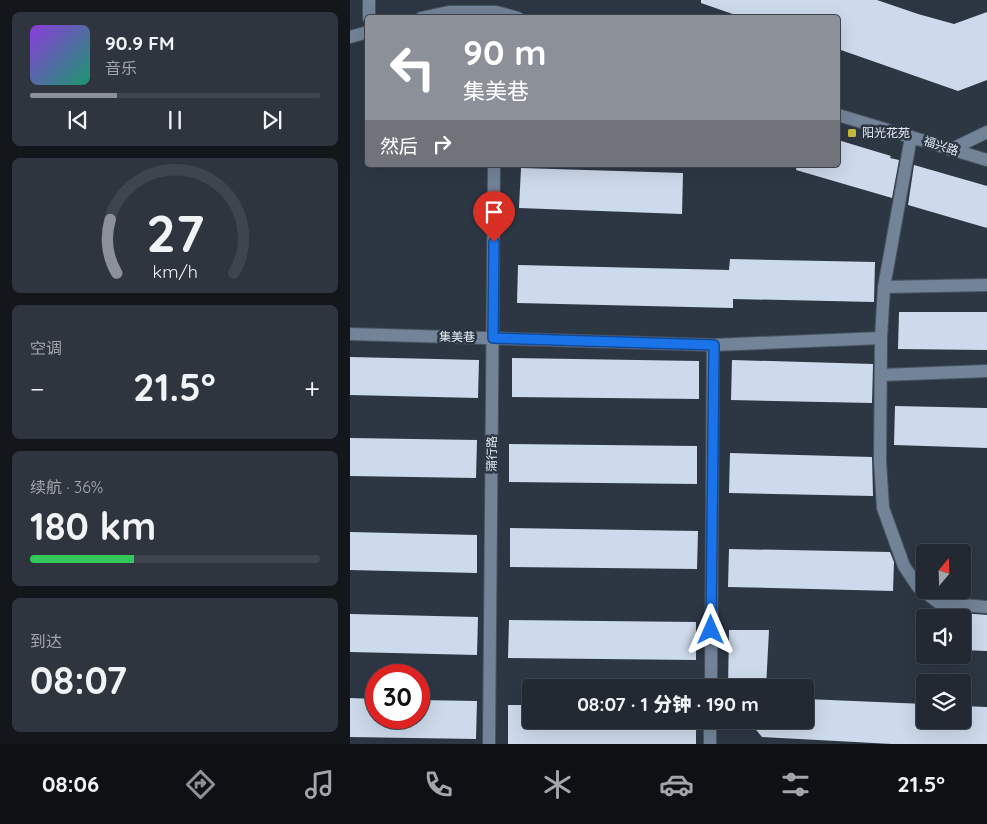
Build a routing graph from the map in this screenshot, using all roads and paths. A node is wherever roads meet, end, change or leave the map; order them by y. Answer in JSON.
{"nodes":[{"id":1,"x":369,"y":0,"type":"edge"},
{"id":2,"x":496,"y":10,"type":"edge"},
{"id":3,"x":369,"y":15,"type":"edge"},
{"id":4,"x":435,"y":15,"type":"edge"},
{"id":5,"x":510,"y":15,"type":"edge"},
{"id":6,"x":365,"y":33,"type":"edge"},
{"id":7,"x":350,"y":37,"type":"edge"},
{"id":8,"x":840,"y":116,"type":"edge"},
{"id":9,"x":987,"y":132,"type":"edge"},
{"id":10,"x":911,"y":137,"type":"junction"},
{"id":11,"x":950,"y":150,"type":"junction"},
{"id":12,"x":987,"y":160,"type":"edge"},
{"id":13,"x":494,"y":167,"type":"edge"},
{"id":14,"x":987,"y":285,"type":"edge"},
{"id":15,"x":884,"y":287,"type":"junction"},
{"id":16,"x":350,"y":334,"type":"edge"},
{"id":17,"x":493,"y":338,"type":"junction"},
{"id":18,"x":881,"y":338,"type":"junction"},
{"id":19,"x":714,"y":345,"type":"junction"},
{"id":20,"x":987,"y":371,"type":"edge"},
{"id":21,"x":881,"y":375,"type":"junction"},
{"id":22,"x":987,"y":607,"type":"edge"},
{"id":23,"x":710,"y":679,"type":"edge"},
{"id":24,"x":710,"y":729,"type":"edge"},
{"id":25,"x":489,"y":744,"type":"edge"},
{"id":26,"x":710,"y":744,"type":"edge"}],
"edges":[{"from":1,"to":3,"type":"street"},
{"from":2,"to":4,"type":"street"},
{"from":2,"to":5,"type":"street"},
{"from":6,"to":7,"type":"street"},
{"from":8,"to":10,"type":"street","name":"福兴路"},
{"from":9,"to":11,"type":"street"},
{"from":10,"to":11,"type":"street","name":"福兴路"},
{"from":10,"to":15,"type":"street"},
{"from":11,"to":12,"type":"street","name":"福兴路"},
{"from":13,"to":17,"type":"street","name":"蒲行路"},
{"from":14,"to":15,"type":"street"},
{"from":15,"to":18,"type":"street"},
{"from":16,"to":17,"type":"street","name":"集美巷"},
{"from":17,"to":19,"type":"street","name":"集美巷"},
{"from":17,"to":25,"type":"street","name":"蒲行路"},
{"from":18,"to":19,"type":"street","name":"集美巷"},
{"from":18,"to":21,"type":"street"},
{"from":19,"to":23,"type":"street"},
{"from":20,"to":21,"type":"street"},
{"from":21,"to":22,"type":"street"},
{"from":24,"to":26,"type":"street"}]}
